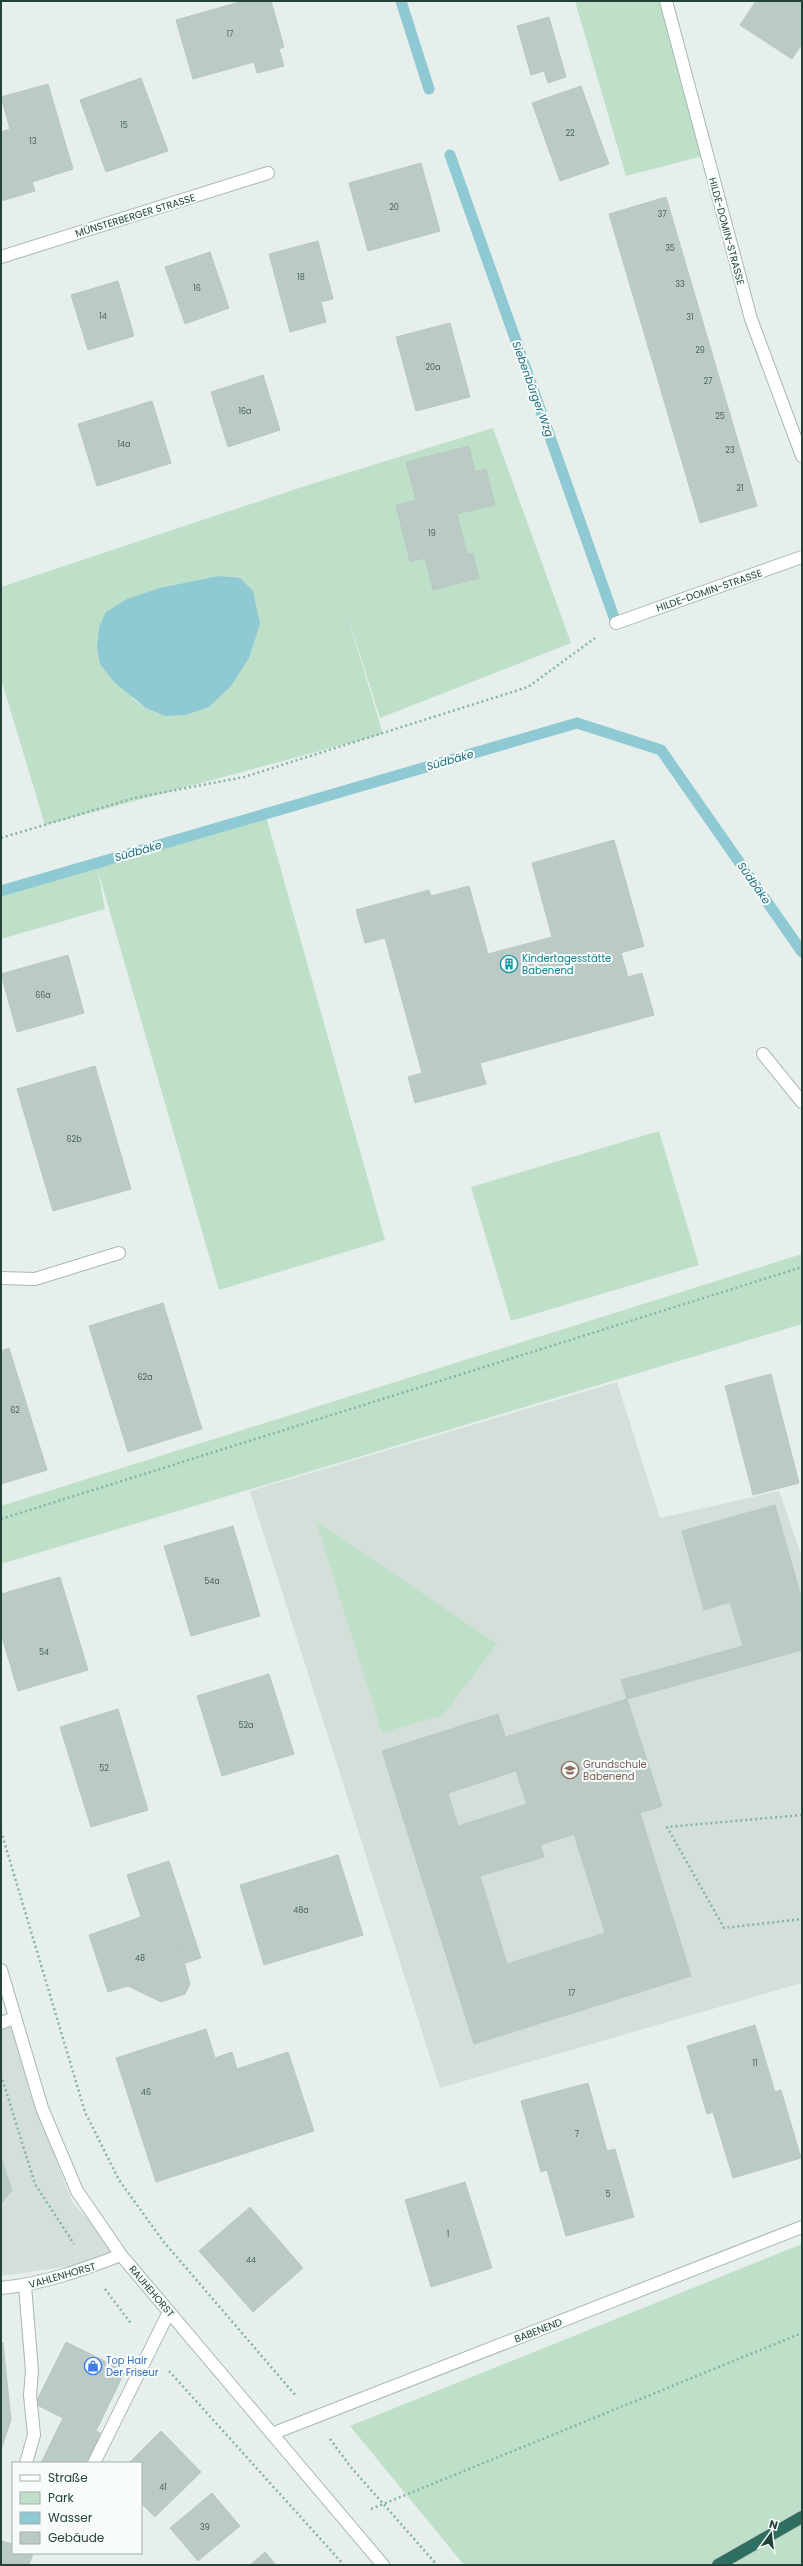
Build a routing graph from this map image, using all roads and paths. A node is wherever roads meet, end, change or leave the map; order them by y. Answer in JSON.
{"nodes":[{"id":1,"x":666,"y":1,"type":"edge"},
{"id":2,"x":268,"y":173,"type":"dead end"},
{"id":3,"x":1,"y":257,"type":"edge"},
{"id":4,"x":802,"y":456,"type":"edge"},
{"id":5,"x":802,"y":557,"type":"edge"},
{"id":6,"x":616,"y":623,"type":"joint"},
{"id":7,"x":1,"y":838,"type":"edge"},
{"id":8,"x":763,"y":1054,"type":"dead end"},
{"id":9,"x":802,"y":1102,"type":"edge"},
{"id":10,"x":119,"y":1253,"type":"dead end"},
{"id":11,"x":802,"y":1267,"type":"edge"},
{"id":12,"x":1,"y":1278,"type":"edge"},
{"id":13,"x":1,"y":1519,"type":"edge"},
{"id":14,"x":802,"y":1815,"type":"edge"},
{"id":15,"x":1,"y":1831,"type":"edge"},
{"id":16,"x":802,"y":1919,"type":"edge"},
{"id":17,"x":1,"y":1970,"type":"edge"},
{"id":18,"x":14,"y":2018,"type":"junction"},
{"id":19,"x":1,"y":2023,"type":"edge"},
{"id":20,"x":802,"y":2226,"type":"edge"},
{"id":21,"x":121,"y":2255,"type":"junction"},
{"id":22,"x":26,"y":2286,"type":"junction"},
{"id":23,"x":1,"y":2288,"type":"edge"},
{"id":24,"x":169,"y":2312,"type":"junction"},
{"id":25,"x":802,"y":2333,"type":"edge"},
{"id":26,"x":314,"y":2417,"type":"junction"},
{"id":27,"x":274,"y":2433,"type":"junction"},
{"id":28,"x":26,"y":2462,"type":"edge"},
{"id":29,"x":94,"y":2462,"type":"edge"},
{"id":30,"x":384,"y":2504,"type":"junction"},
{"id":31,"x":802,"y":2517,"type":"edge"},
{"id":32,"x":345,"y":2520,"type":"junction"},
{"id":33,"x":383,"y":2565,"type":"edge"},
{"id":34,"x":438,"y":2565,"type":"edge"},
{"id":35,"x":718,"y":2565,"type":"edge"}],
"edges":[{"from":1,"to":4,"type":"street","name":"HILDE-DOMIN-STRASSE"},
{"from":2,"to":3,"type":"street","name":"MÜNSTERBERGER STRASSE"},
{"from":5,"to":6,"type":"street","name":"HILDE-DOMIN-STRASSE"},
{"from":6,"to":7,"type":"path"},
{"from":8,"to":9,"type":"street"},
{"from":10,"to":12,"type":"street"},
{"from":11,"to":13,"type":"path"},
{"from":14,"to":16,"type":"path"},
{"from":15,"to":26,"type":"path"},
{"from":17,"to":18,"type":"street","name":"RAUHEHORST"},
{"from":18,"to":19,"type":"street"},
{"from":18,"to":21,"type":"street","name":"RAUHEHORST"},
{"from":20,"to":26,"type":"street","name":"BABENEND"},
{"from":21,"to":22,"type":"street","name":"VAHLENHORST"},
{"from":21,"to":24,"type":"street","name":"RAUHEHORST"},
{"from":22,"to":23,"type":"street","name":"VAHLENHORST"},
{"from":22,"to":28,"type":"street"},
{"from":24,"to":27,"type":"street","name":"RAUHEHORST"},
{"from":24,"to":29,"type":"street"},
{"from":25,"to":30,"type":"path"},
{"from":26,"to":27,"type":"street","name":"BABENEND"},
{"from":26,"to":30,"type":"path"},
{"from":27,"to":32,"type":"street","name":"RAUHEHORST"},
{"from":30,"to":32,"type":"path"},
{"from":30,"to":34,"type":"path"},
{"from":31,"to":35,"type":"highway"},
{"from":32,"to":33,"type":"street","name":"RAUHEHORST"}]}
